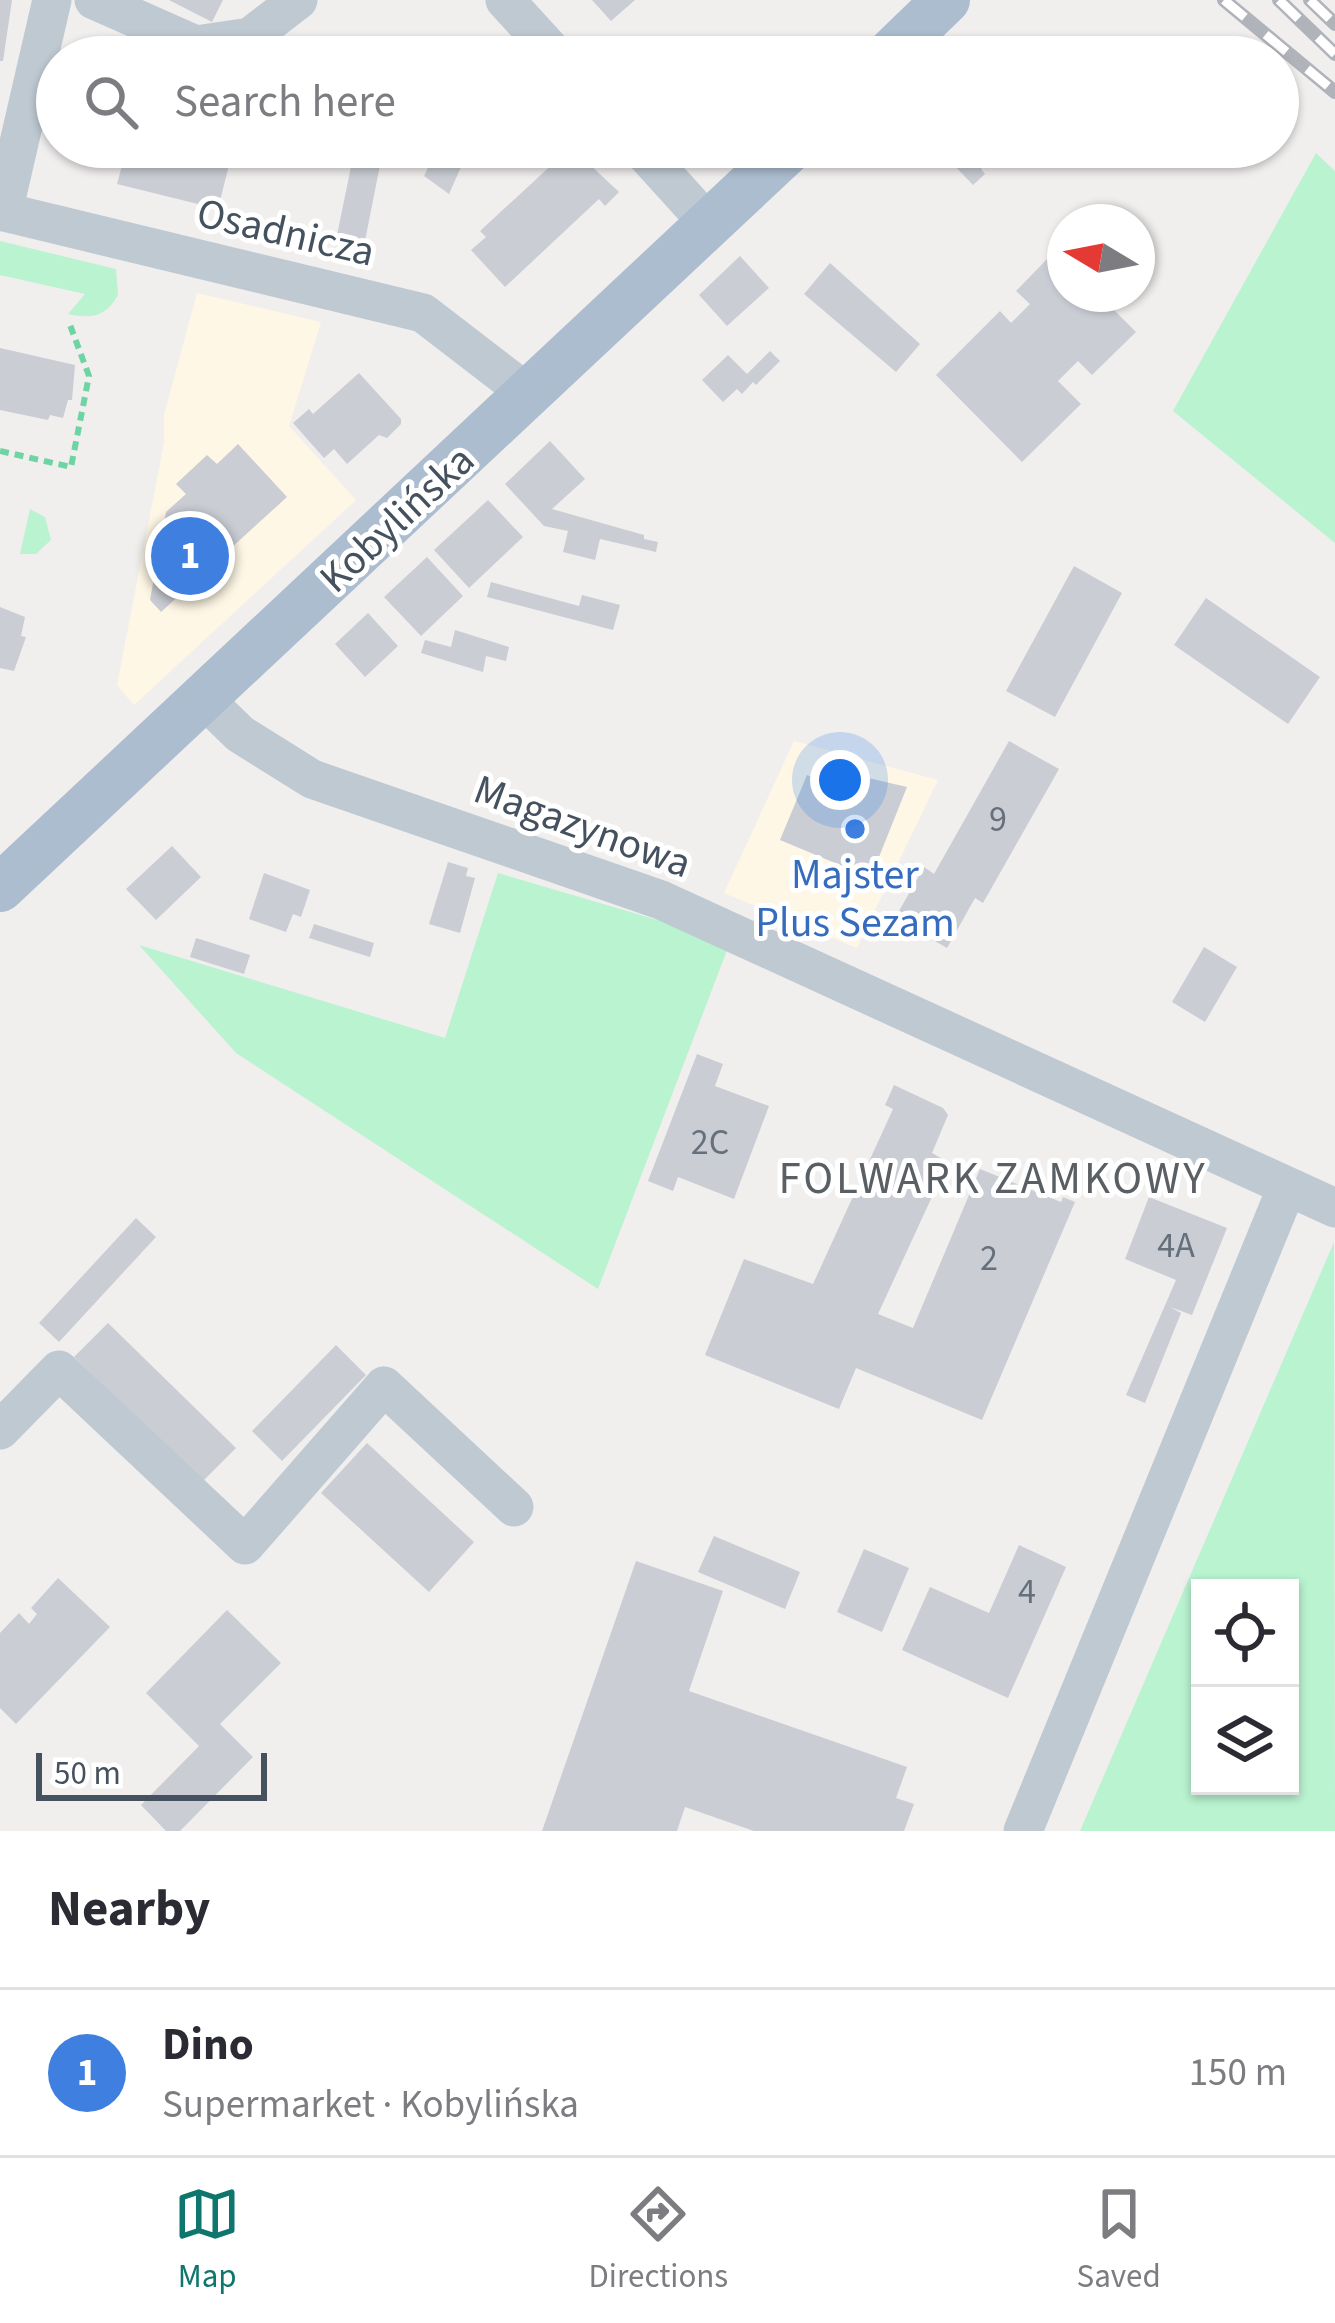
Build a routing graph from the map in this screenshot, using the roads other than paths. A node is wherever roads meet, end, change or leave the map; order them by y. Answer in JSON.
{"nodes":[{"id":1,"x":52,"y":0,"type":"edge"},
{"id":2,"x":94,"y":0,"type":"edge"},
{"id":3,"x":298,"y":0,"type":"edge"},
{"id":4,"x":506,"y":0,"type":"edge"},
{"id":5,"x":946,"y":0,"type":"edge"},
{"id":6,"x":43,"y":36,"type":"edge"},
{"id":7,"x":176,"y":36,"type":"edge"},
{"id":8,"x":251,"y":36,"type":"edge"},
{"id":9,"x":538,"y":36,"type":"edge"},
{"id":10,"x":909,"y":36,"type":"edge"},
{"id":11,"x":36,"y":66,"type":"edge"},
{"id":12,"x":658,"y":168,"type":"edge"},
{"id":13,"x":768,"y":168,"type":"edge"},
{"id":14,"x":1,"y":211,"type":"edge"},
{"id":15,"x":708,"y":224,"type":"junction"},
{"id":16,"x":526,"y":393,"type":"junction"},
{"id":17,"x":202,"y":698,"type":"junction"},
{"id":18,"x":0,"y":889,"type":"edge"},
{"id":19,"x":1287,"y":1187,"type":"junction"},
{"id":20,"x":1335,"y":1208,"type":"edge"},
{"id":21,"x":0,"y":1430,"type":"edge"},
{"id":22,"x":514,"y":1507,"type":"dead end"},
{"id":23,"x":1023,"y":1831,"type":"edge"}],
"edges":[{"from":1,"to":6,"type":"street"},
{"from":2,"to":7,"type":"street"},
{"from":3,"to":8,"type":"street"},
{"from":4,"to":9,"type":"street"},
{"from":5,"to":10,"type":"main road"},
{"from":11,"to":14,"type":"street"},
{"from":12,"to":15,"type":"street"},
{"from":13,"to":15,"type":"main road","name":"Kobylińska"},
{"from":14,"to":16,"type":"street","name":"Osadnicza"},
{"from":15,"to":16,"type":"main road","name":"Kobylińska"},
{"from":16,"to":17,"type":"main road","name":"Kobylińska"},
{"from":17,"to":18,"type":"main road","name":"Kobylińska"},
{"from":17,"to":19,"type":"street","name":"Magazynowa"},
{"from":19,"to":20,"type":"street","name":"Magazynowa"},
{"from":19,"to":23,"type":"street"},
{"from":21,"to":22,"type":"street"}]}
